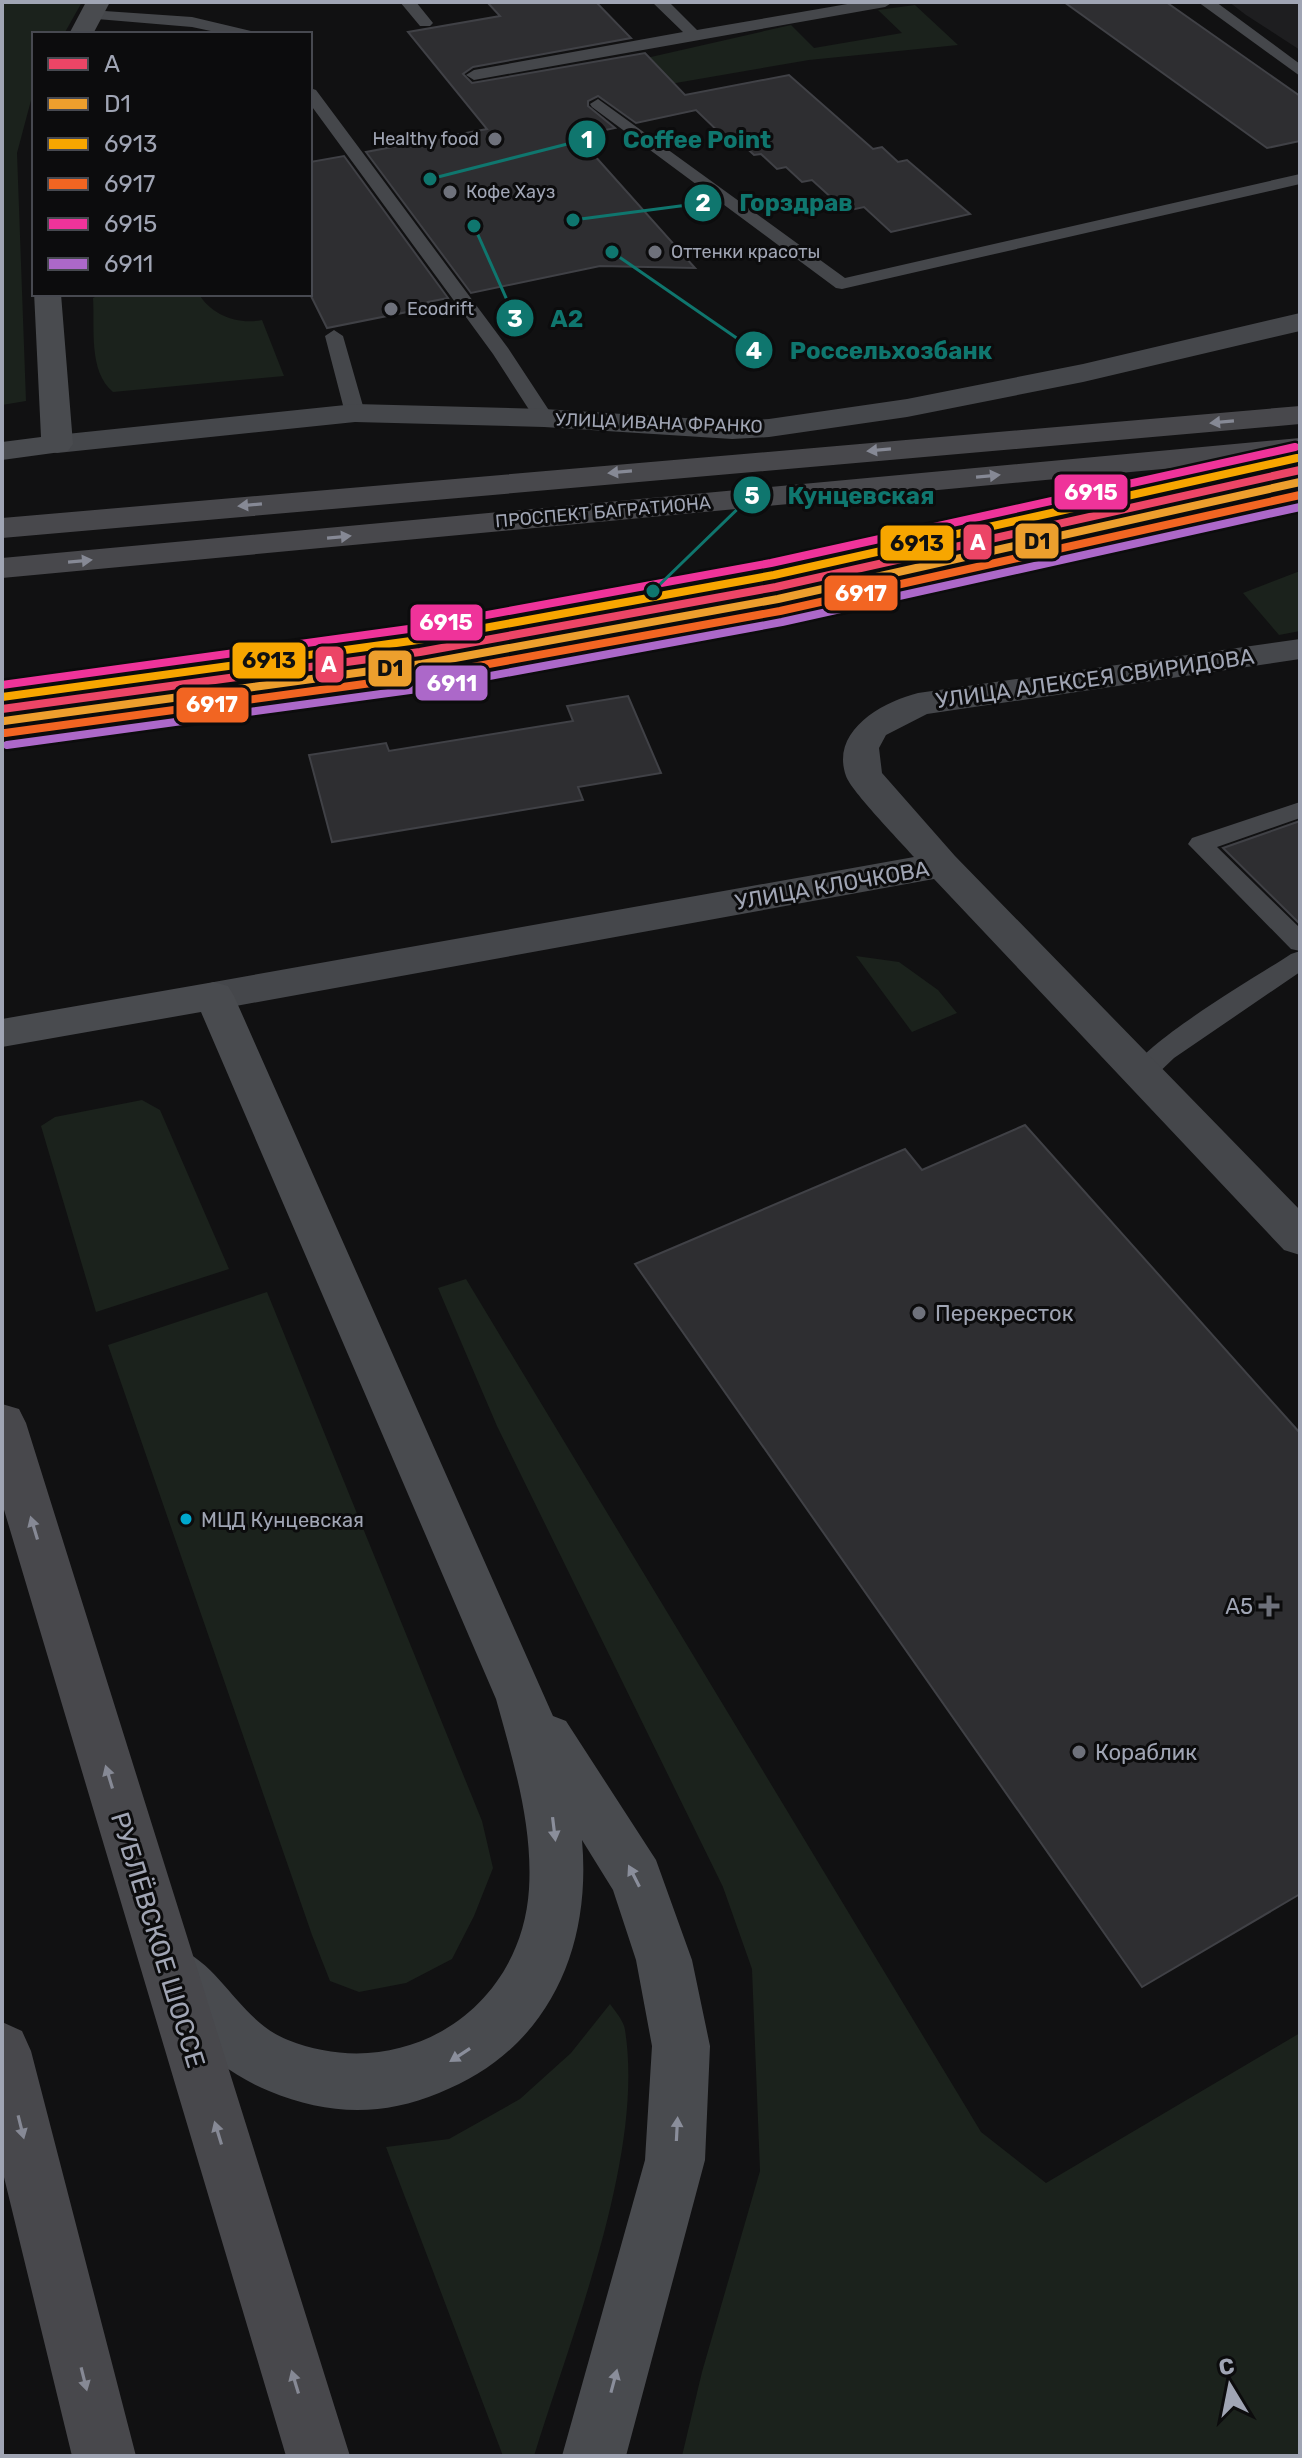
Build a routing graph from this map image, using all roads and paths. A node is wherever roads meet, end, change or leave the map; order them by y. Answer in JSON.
{"nodes":[{"id":1,"x":408,"y":2,"type":"edge"},
{"id":2,"x":660,"y":2,"type":"edge"},
{"id":3,"x":885,"y":2,"type":"edge"},
{"id":4,"x":1206,"y":2,"type":"edge"},
{"id":5,"x":90,"y":17,"type":"edge"},
{"id":6,"x":425,"y":23,"type":"dead end"},
{"id":7,"x":237,"y":32,"type":"edge"},
{"id":8,"x":694,"y":35,"type":"junction"},
{"id":9,"x":1300,"y":71,"type":"edge"},
{"id":10,"x":474,"y":75,"type":"dead end"},
{"id":11,"x":312,"y":96,"type":"edge"},
{"id":12,"x":598,"y":104,"type":"dead end"},
{"id":13,"x":1300,"y":179,"type":"edge"},
{"id":14,"x":47,"y":296,"type":"edge"},
{"id":15,"x":1300,"y":322,"type":"edge"},
{"id":16,"x":334,"y":336,"type":"dead end"},
{"id":17,"x":355,"y":413,"type":"junction"},
{"id":18,"x":1300,"y":415,"type":"edge"},
{"id":19,"x":544,"y":418,"type":"junction"},
{"id":20,"x":57,"y":444,"type":"junction"},
{"id":21,"x":1300,"y":447,"type":"edge"},
{"id":22,"x":2,"y":451,"type":"edge"},
{"id":23,"x":2,"y":528,"type":"edge"},
{"id":24,"x":2,"y":568,"type":"edge"},
{"id":25,"x":1299,"y":651,"type":"edge"},
{"id":26,"x":1300,"y":810,"type":"edge"},
{"id":27,"x":942,"y":865,"type":"junction"},
{"id":28,"x":1300,"y":943,"type":"edge"},
{"id":29,"x":1300,"y":960,"type":"edge"},
{"id":30,"x":214,"y":996,"type":"junction"},
{"id":31,"x":2,"y":1033,"type":"edge"},
{"id":32,"x":1141,"y":1074,"type":"junction"},
{"id":33,"x":1300,"y":1238,"type":"edge"},
{"id":34,"x":2,"y":1423,"type":"edge"},
{"id":35,"x":522,"y":1699,"type":"junction"},
{"id":36,"x":164,"y":1959,"type":"junction"},
{"id":37,"x":2,"y":2051,"type":"edge"},
{"id":38,"x":104,"y":2456,"type":"edge"},
{"id":39,"x":318,"y":2456,"type":"edge"},
{"id":40,"x":594,"y":2456,"type":"edge"}],
"edges":[{"from":1,"to":6,"type":"lane"},
{"from":2,"to":8,"type":"lane"},
{"from":3,"to":8,"type":"lane"},
{"from":4,"to":9,"type":"lane"},
{"from":5,"to":7,"type":"lane"},
{"from":8,"to":10,"type":"lane"},
{"from":11,"to":19,"type":"lane"},
{"from":12,"to":13,"type":"lane"},
{"from":14,"to":20,"type":"street"},
{"from":15,"to":19,"type":"street","name":"УЛИЦА ИВАНА ФРАНКО"},
{"from":16,"to":17,"type":"lane"},
{"from":17,"to":19,"type":"street","name":"УЛИЦА ИВАНА ФРАНКО"},
{"from":17,"to":20,"type":"street","name":"УЛИЦА ИВАНА ФРАНКО"},
{"from":18,"to":23,"type":"main road","name":"ПРОСПЕКТ БАГРАТИОНА","one_way":true},
{"from":20,"to":22,"type":"street"},
{"from":24,"to":21,"type":"main road","name":"ПРОСПЕКТ БАГРАТИОНА","one_way":true},
{"from":25,"to":27,"type":"street","name":"УЛИЦА АЛЕКСЕЯ СВИРИДОВА"},
{"from":26,"to":28,"type":"lane"},
{"from":27,"to":30,"type":"street","name":"УЛИЦА КЛОЧКОВА"},
{"from":27,"to":32,"type":"street","name":"УЛИЦА КЛОЧКОВА"},
{"from":29,"to":32,"type":"lane"},
{"from":30,"to":31,"type":"street"},
{"from":30,"to":35,"type":"street"},
{"from":32,"to":33,"type":"street","name":"УЛИЦА КЛОЧКОВА"},
{"from":36,"to":34,"type":"main road","name":"РУБЛЁВСКОЕ ШОССЕ","one_way":true},
{"from":35,"to":36,"type":"street","one_way":true},
{"from":40,"to":35,"type":"street","one_way":true},
{"from":39,"to":36,"type":"main road","name":"РУБЛЁВСКОЕ ШОССЕ","one_way":true},
{"from":37,"to":38,"type":"main road","one_way":true}]}
